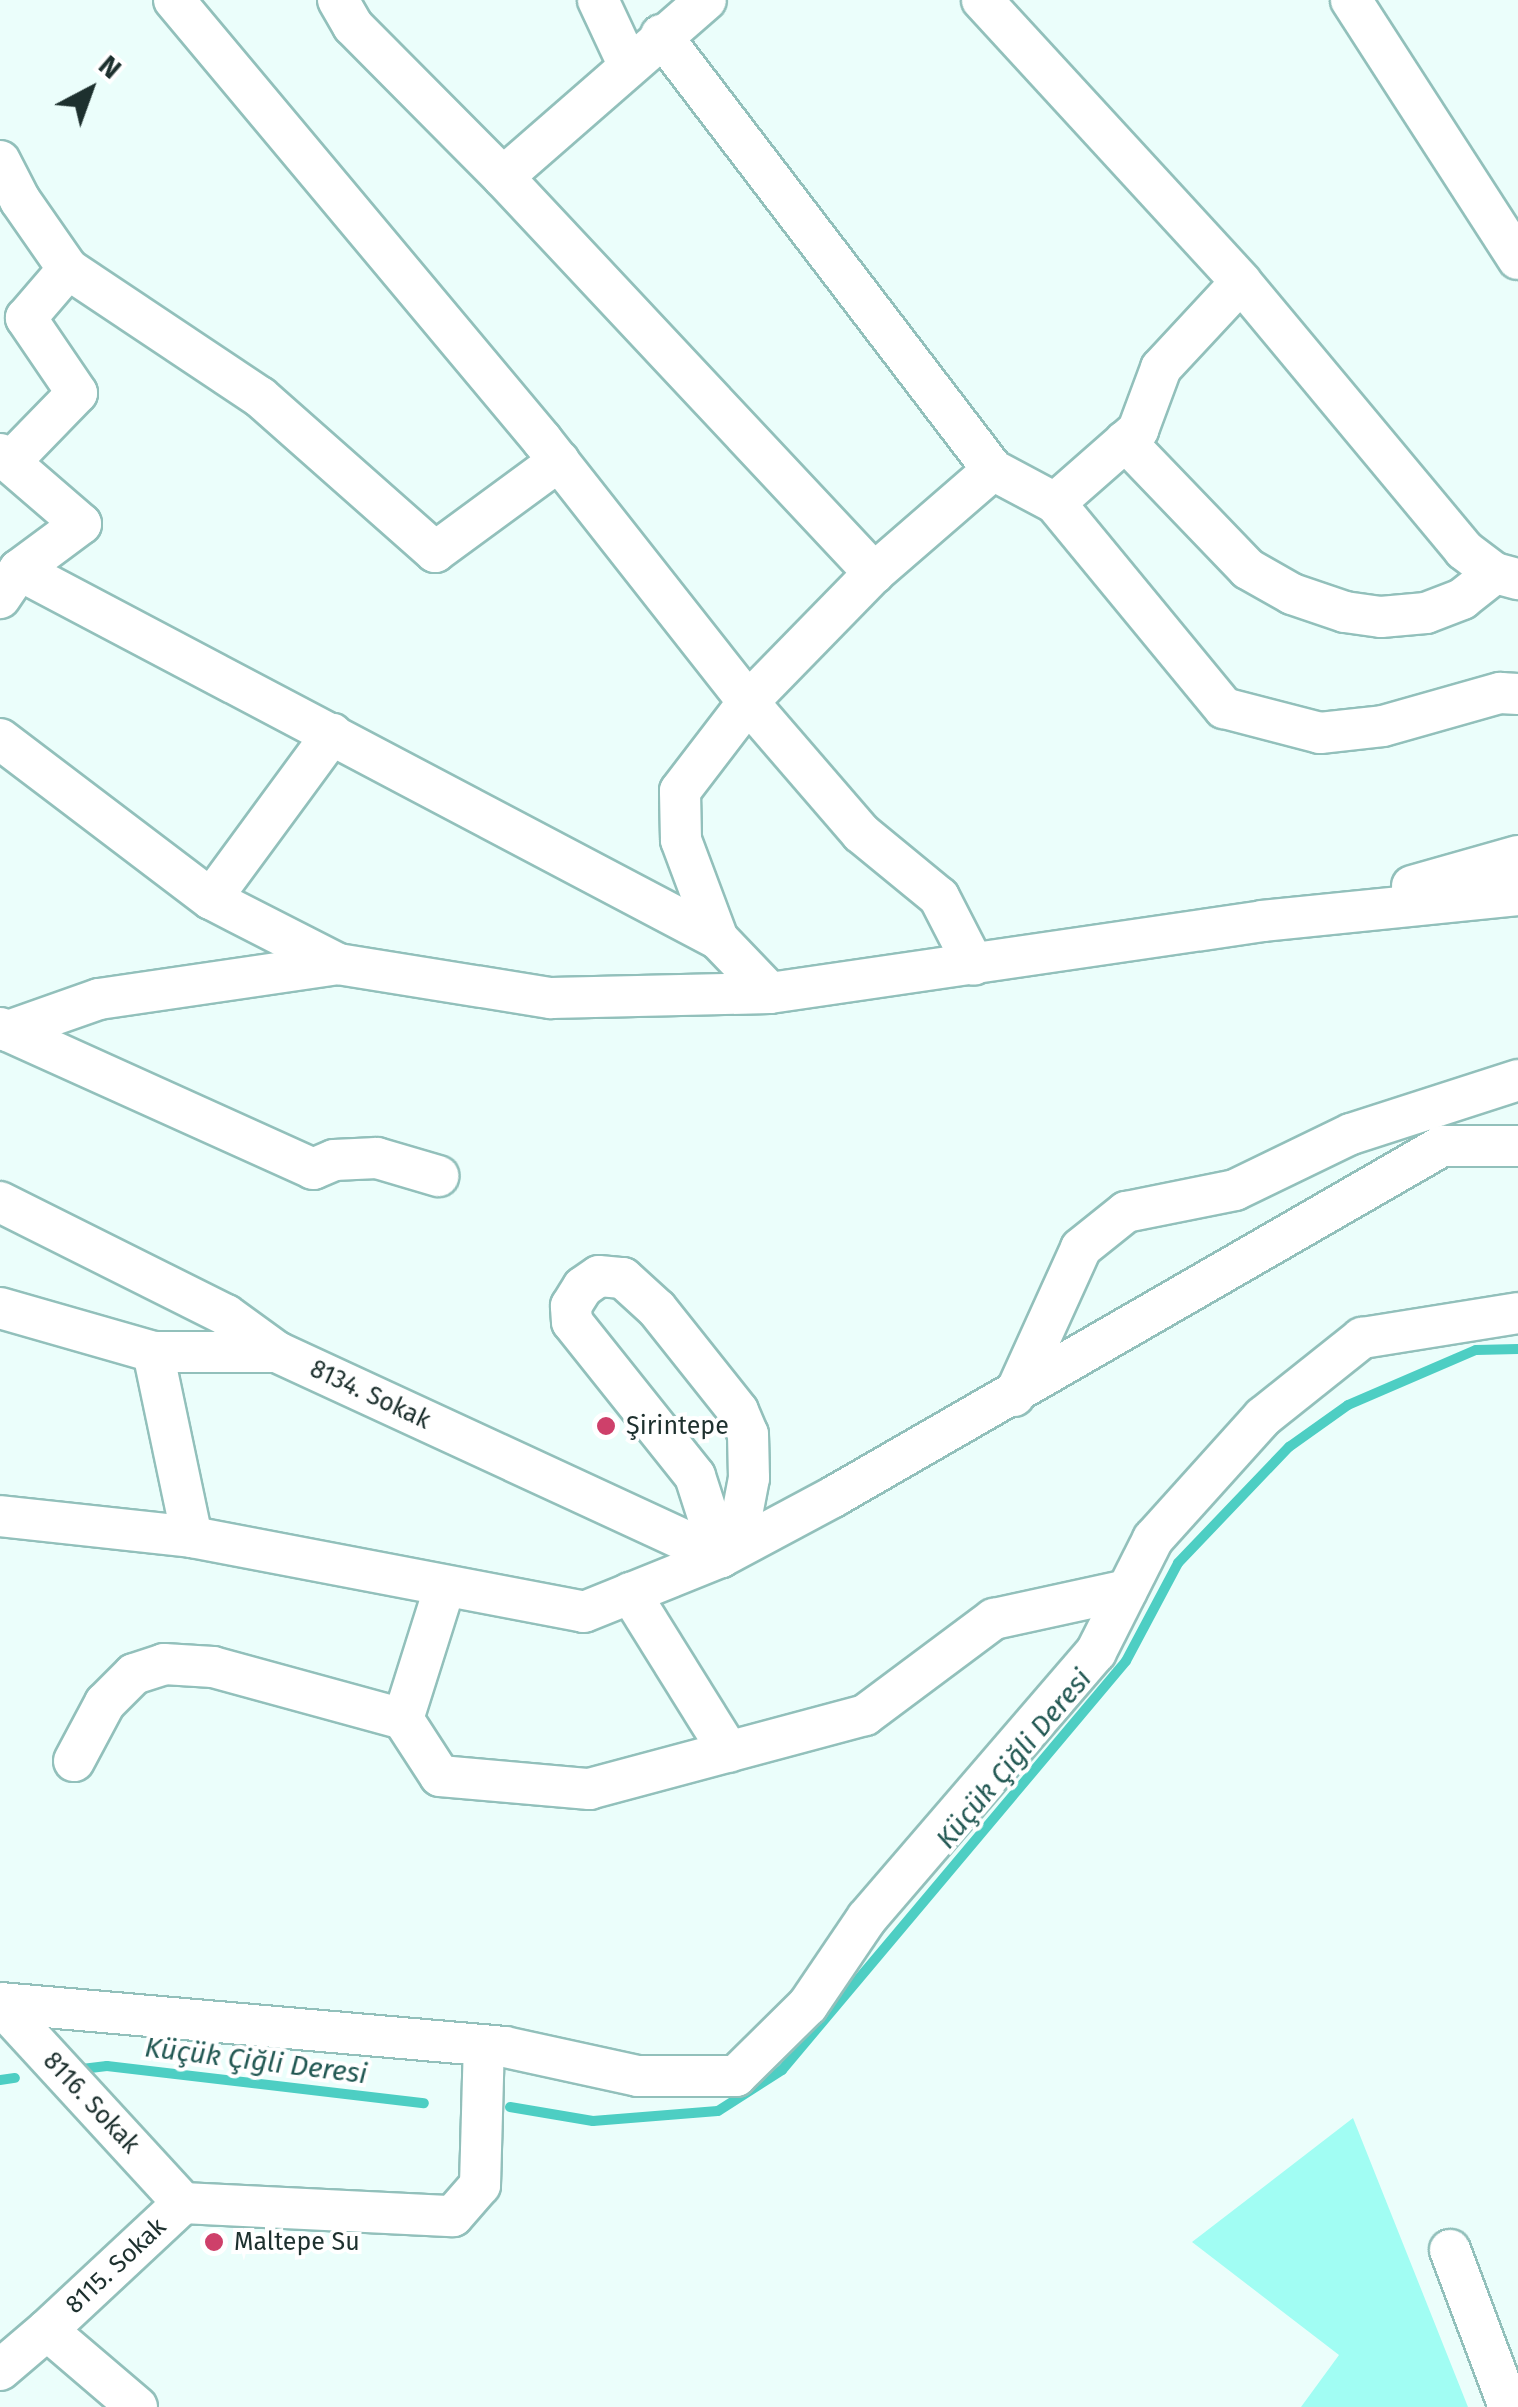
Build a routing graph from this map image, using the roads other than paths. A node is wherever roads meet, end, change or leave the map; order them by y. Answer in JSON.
{"nodes":[{"id":1,"x":174,"y":0,"type":"edge"},
{"id":2,"x":338,"y":0,"type":"edge"},
{"id":3,"x":598,"y":0,"type":"edge"},
{"id":4,"x":706,"y":0,"type":"edge"},
{"id":5,"x":982,"y":0,"type":"edge"},
{"id":6,"x":1351,"y":0,"type":"edge"},
{"id":7,"x":661,"y":35,"type":"junction"},
{"id":8,"x":628,"y":64,"type":"junction"},
{"id":9,"x":0,"y":161,"type":"edge"},
{"id":10,"x":503,"y":177,"type":"junction"},
{"id":11,"x":1518,"y":258,"type":"edge"},
{"id":12,"x":68,"y":269,"type":"junction"},
{"id":13,"x":1240,"y":282,"type":"junction"},
{"id":14,"x":1125,"y":441,"type":"junction"},
{"id":15,"x":5,"y":458,"type":"edge"},
{"id":16,"x":559,"y":461,"type":"junction"},
{"id":17,"x":993,"y":470,"type":"junction"},
{"id":18,"x":1055,"y":503,"type":"junction"},
{"id":19,"x":874,"y":573,"type":"junction"},
{"id":20,"x":1507,"y":576,"type":"edge"},
{"id":21,"x":10,"y":584,"type":"edge"},
{"id":22,"x":1518,"y":694,"type":"edge"},
{"id":23,"x":748,"y":702,"type":"junction"},
{"id":24,"x":332,"y":734,"type":"junction"},
{"id":25,"x":0,"y":739,"type":"edge"},
{"id":26,"x":1518,"y":856,"type":"edge"},
{"id":27,"x":1518,"y":895,"type":"edge"},
{"id":28,"x":212,"y":899,"type":"junction"},
{"id":29,"x":1262,"y":921,"type":"junction"},
{"id":30,"x":718,"y":938,"type":"junction"},
{"id":31,"x":338,"y":964,"type":"junction"},
{"id":32,"x":974,"y":965,"type":"junction"},
{"id":33,"x":770,"y":993,"type":"junction"},
{"id":34,"x":4,"y":1030,"type":"edge"},
{"id":35,"x":1518,"y":1080,"type":"edge"},
{"id":36,"x":1518,"y":1146,"type":"edge"},
{"id":37,"x":438,"y":1176,"type":"dead end"},
{"id":38,"x":0,"y":1202,"type":"edge"},
{"id":39,"x":0,"y":1308,"type":"edge"},
{"id":40,"x":1518,"y":1313,"type":"edge"},
{"id":41,"x":154,"y":1352,"type":"junction"},
{"id":42,"x":278,"y":1352,"type":"junction"},
{"id":43,"x":1014,"y":1396,"type":"junction"},
{"id":44,"x":0,"y":1516,"type":"edge"},
{"id":45,"x":192,"y":1537,"type":"junction"},
{"id":46,"x":721,"y":1557,"type":"junction"},
{"id":47,"x":445,"y":1586,"type":"junction"},
{"id":48,"x":1128,"y":1590,"type":"junction"},
{"id":49,"x":630,"y":1593,"type":"junction"},
{"id":50,"x":403,"y":1719,"type":"junction"},
{"id":51,"x":728,"y":1752,"type":"junction"},
{"id":52,"x":74,"y":1761,"type":"dead end"},
{"id":53,"x":0,"y":2003,"type":"edge"},
{"id":54,"x":484,"y":2046,"type":"junction"},
{"id":55,"x":183,"y":2203,"type":"junction"},
{"id":56,"x":1450,"y":2250,"type":"dead end"},
{"id":57,"x":47,"y":2330,"type":"junction"},
{"id":58,"x":0,"y":2370,"type":"edge"},
{"id":59,"x":137,"y":2407,"type":"edge"},
{"id":60,"x":1510,"y":2407,"type":"edge"}],
"edges":[{"from":1,"to":16,"type":"street"},
{"from":2,"to":10,"type":"street"},
{"from":3,"to":8,"type":"street"},
{"from":4,"to":7,"type":"street"},
{"from":5,"to":13,"type":"street"},
{"from":6,"to":11,"type":"street"},
{"from":7,"to":8,"type":"street"},
{"from":7,"to":17,"type":"street"},
{"from":8,"to":10,"type":"street"},
{"from":9,"to":12,"type":"street"},
{"from":10,"to":19,"type":"street"},
{"from":12,"to":15,"type":"street"},
{"from":12,"to":16,"type":"street"},
{"from":13,"to":14,"type":"street"},
{"from":13,"to":20,"type":"street"},
{"from":14,"to":18,"type":"street"},
{"from":14,"to":20,"type":"street"},
{"from":15,"to":21,"type":"street"},
{"from":16,"to":23,"type":"street"},
{"from":17,"to":18,"type":"street"},
{"from":17,"to":19,"type":"street"},
{"from":18,"to":22,"type":"street"},
{"from":19,"to":23,"type":"street"},
{"from":21,"to":24,"type":"street"},
{"from":23,"to":30,"type":"street"},
{"from":23,"to":32,"type":"street"},
{"from":24,"to":28,"type":"street"},
{"from":24,"to":30,"type":"street"},
{"from":25,"to":28,"type":"street"},
{"from":26,"to":29,"type":"street"},
{"from":27,"to":29,"type":"street"},
{"from":28,"to":31,"type":"street"},
{"from":29,"to":32,"type":"street"},
{"from":30,"to":33,"type":"street"},
{"from":31,"to":33,"type":"street"},
{"from":31,"to":34,"type":"street"},
{"from":32,"to":33,"type":"street"},
{"from":34,"to":37,"type":"street"},
{"from":35,"to":43,"type":"street"},
{"from":36,"to":43,"type":"street"},
{"from":38,"to":42,"type":"street"},
{"from":39,"to":41,"type":"street","name":"8134. Sokak"},
{"from":40,"to":48,"type":"street"},
{"from":41,"to":42,"type":"street","name":"8134. Sokak"},
{"from":41,"to":45,"type":"street"},
{"from":42,"to":46,"type":"street","name":"8134. Sokak"},
{"from":43,"to":46,"type":"street"},
{"from":44,"to":45,"type":"street"},
{"from":45,"to":47,"type":"street"},
{"from":46,"to":46,"type":"street"},
{"from":46,"to":49,"type":"street"},
{"from":47,"to":49,"type":"street"},
{"from":47,"to":50,"type":"street"},
{"from":48,"to":51,"type":"street"},
{"from":48,"to":54,"type":"street"},
{"from":49,"to":51,"type":"street"},
{"from":50,"to":51,"type":"street"},
{"from":50,"to":52,"type":"street"},
{"from":53,"to":54,"type":"street"},
{"from":53,"to":55,"type":"street","name":"8116. Sokak"},
{"from":54,"to":55,"type":"street"},
{"from":55,"to":57,"type":"street","name":"8115. Sokak"},
{"from":56,"to":60,"type":"street"},
{"from":57,"to":58,"type":"street"},
{"from":57,"to":59,"type":"street","name":"8115. Sokak"}]}
